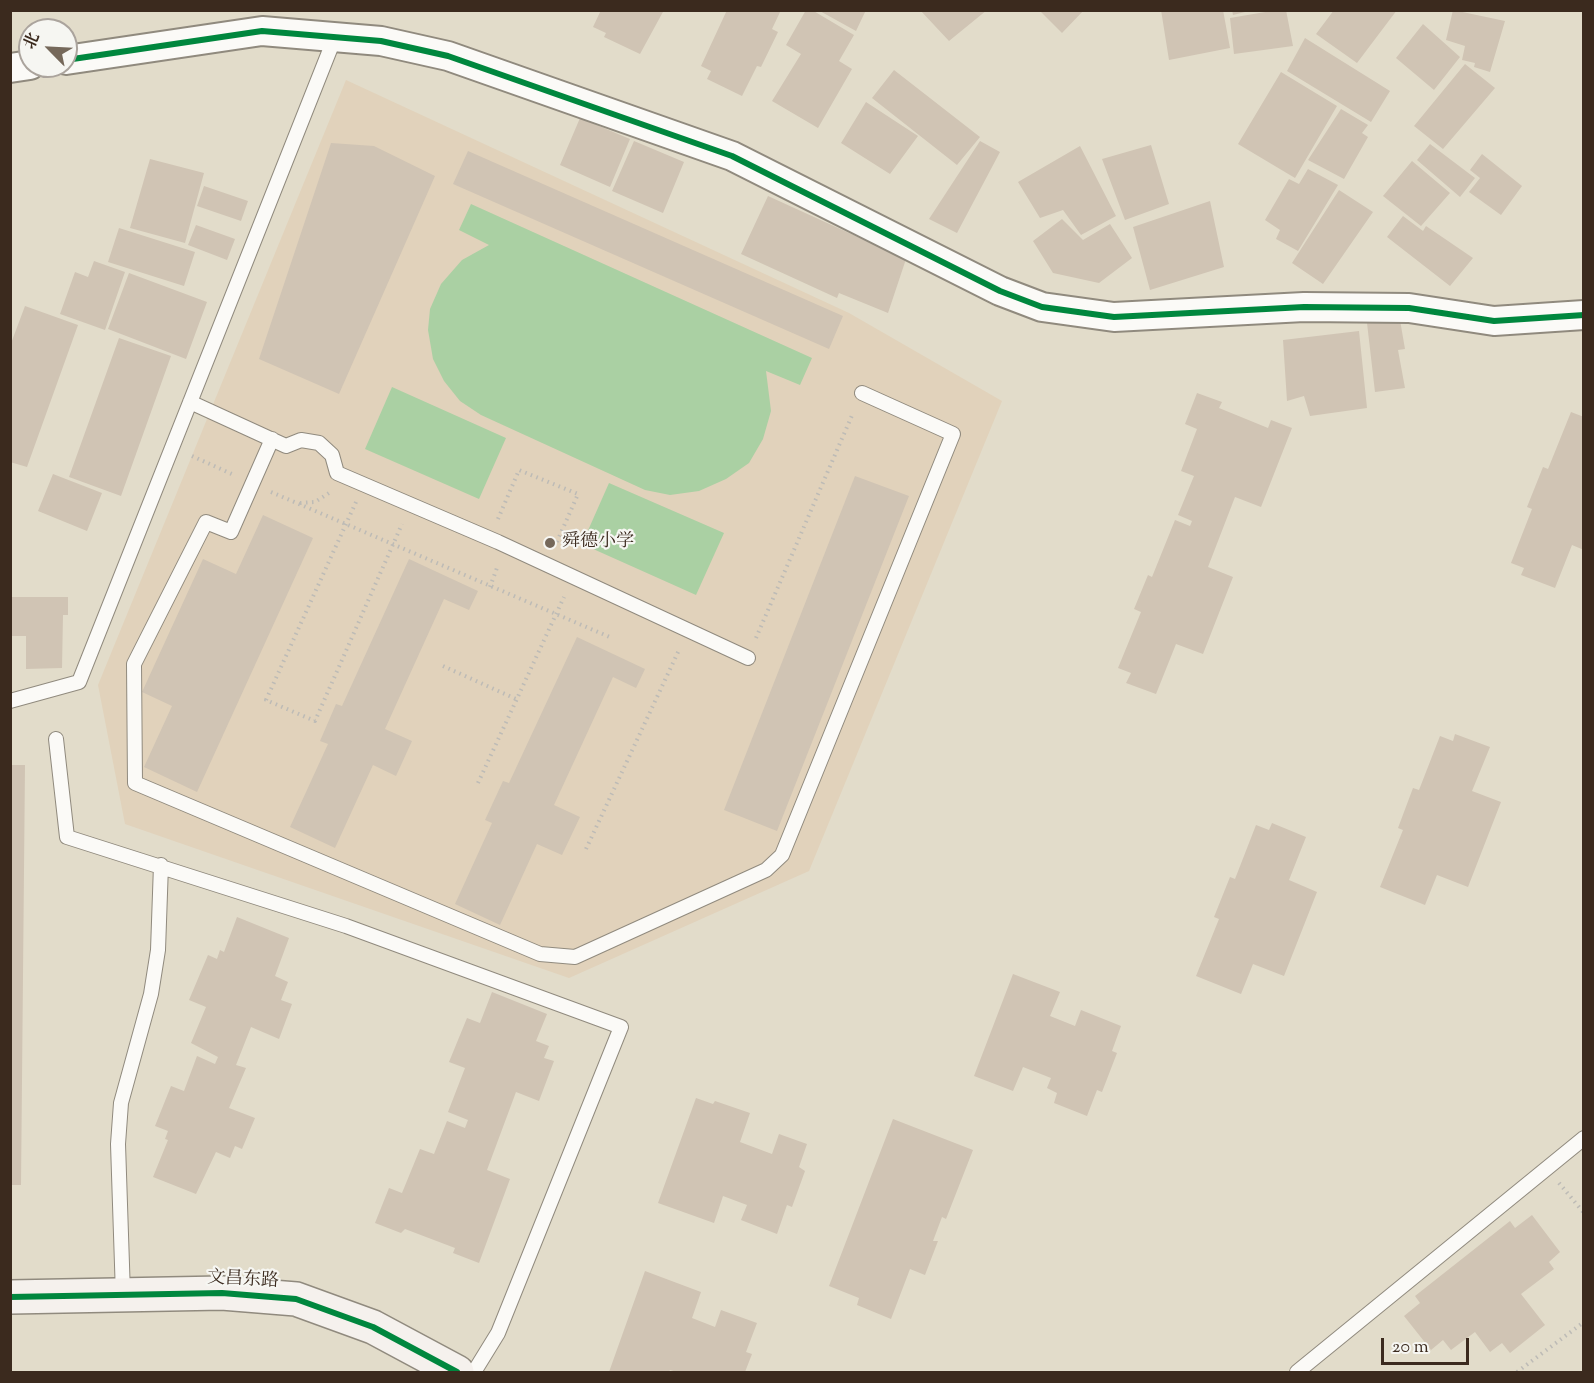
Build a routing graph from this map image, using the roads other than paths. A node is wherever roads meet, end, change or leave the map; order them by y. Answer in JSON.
{"nodes":[{"id":1,"x":335,"y":37,"type":"junction"},
{"id":2,"x":78,"y":58,"type":"edge"},
{"id":3,"x":1584,"y":315,"type":"edge"},
{"id":4,"x":862,"y":393,"type":"road end"},
{"id":5,"x":189,"y":402,"type":"junction"},
{"id":6,"x":272,"y":440,"type":"junction"},
{"id":7,"x":748,"y":658,"type":"road end"},
{"id":8,"x":10,"y":701,"type":"edge"},
{"id":9,"x":56,"y":739,"type":"dead end"},
{"id":10,"x":161,"y":865,"type":"junction"},
{"id":11,"x":1584,"y":1138,"type":"edge"},
{"id":12,"x":123,"y":1295,"type":"junction"},
{"id":13,"x":10,"y":1297,"type":"edge"},
{"id":14,"x":457,"y":1372,"type":"edge"},
{"id":15,"x":474,"y":1372,"type":"edge"},
{"id":16,"x":1297,"y":1372,"type":"edge"}],
"edges":[{"from":1,"to":2,"type":"street"},
{"from":1,"to":3,"type":"street"},
{"from":1,"to":5,"type":"lane"},
{"from":4,"to":6,"type":"lane"},
{"from":5,"to":6,"type":"lane"},
{"from":5,"to":8,"type":"lane"},
{"from":6,"to":7,"type":"lane"},
{"from":9,"to":10,"type":"lane"},
{"from":10,"to":12,"type":"lane"},
{"from":10,"to":15,"type":"lane"},
{"from":11,"to":16,"type":"lane"},
{"from":12,"to":13,"type":"street","name":"文昌东路"},
{"from":12,"to":14,"type":"street","name":"文昌东路"}]}
